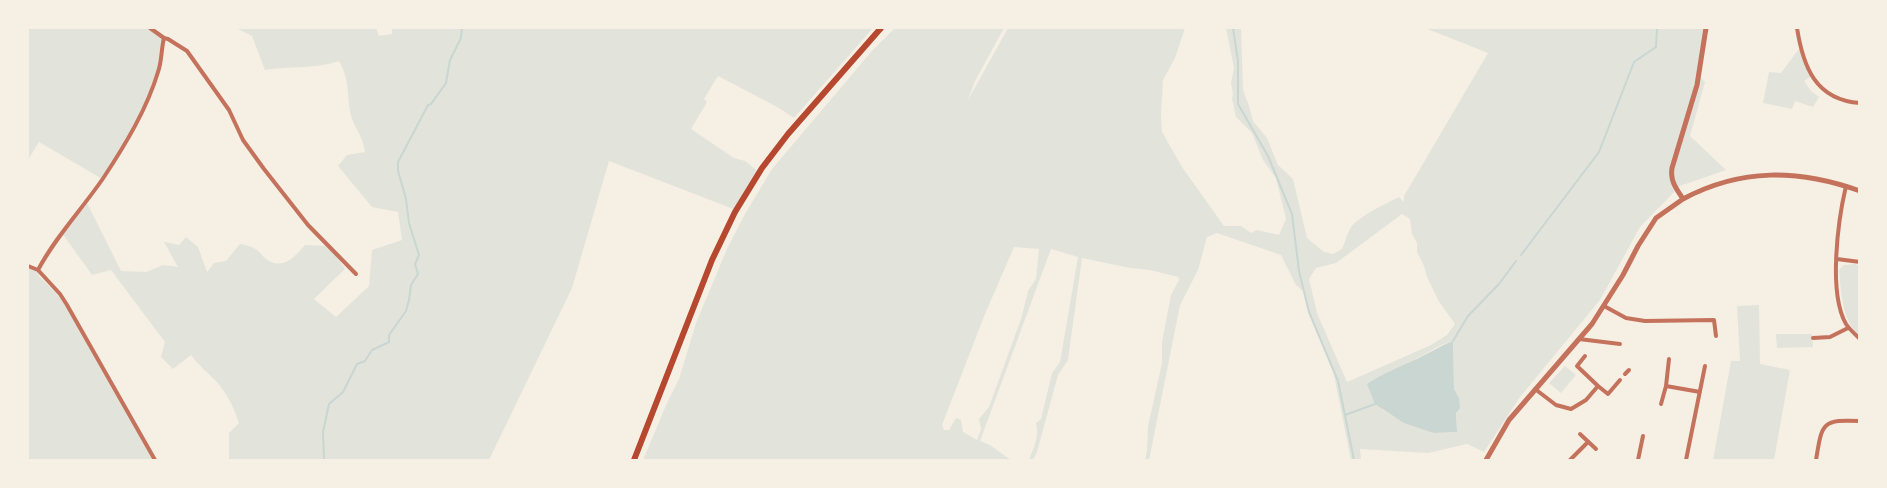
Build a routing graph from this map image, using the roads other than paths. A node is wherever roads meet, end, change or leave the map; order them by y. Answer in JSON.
{"nodes":[{"id":1,"x":150,"y":28,"type":"edge"},
{"id":2,"x":881,"y":28,"type":"edge"},
{"id":3,"x":1706,"y":28,"type":"edge"},
{"id":4,"x":1797,"y":28,"type":"edge"},
{"id":5,"x":164,"y":38,"type":"junction"},
{"id":6,"x":1860,"y":103,"type":"edge"},
{"id":7,"x":1846,"y":186,"type":"junction"},
{"id":8,"x":1860,"y":190,"type":"edge"},
{"id":9,"x":1682,"y":198,"type":"junction"},
{"id":10,"x":1836,"y":259,"type":"junction"},
{"id":11,"x":1860,"y":262,"type":"edge"},
{"id":12,"x":28,"y":266,"type":"edge"},
{"id":13,"x":38,"y":270,"type":"junction"},
{"id":14,"x":356,"y":274,"type":"dead end"},
{"id":15,"x":1604,"y":306,"type":"junction"},
{"id":16,"x":1848,"y":328,"type":"junction"},
{"id":17,"x":1716,"y":336,"type":"dead end"},
{"id":18,"x":1579,"y":338,"type":"junction"},
{"id":19,"x":1813,"y":338,"type":"dead end"},
{"id":20,"x":1860,"y":339,"type":"edge"},
{"id":21,"x":1620,"y":344,"type":"dead end"},
{"id":22,"x":1586,"y":356,"type":"dead end"},
{"id":23,"x":1669,"y":359,"type":"dead end"},
{"id":24,"x":1705,"y":366,"type":"dead end"},
{"id":25,"x":1629,"y":370,"type":"dead end"},
{"id":26,"x":1625,"y":374,"type":"dead end"},
{"id":27,"x":1620,"y":380,"type":"dead end"},
{"id":28,"x":1598,"y":386,"type":"junction"},
{"id":29,"x":1666,"y":386,"type":"junction"},
{"id":30,"x":1535,"y":389,"type":"junction"},
{"id":31,"x":1700,"y":392,"type":"junction"},
{"id":32,"x":1661,"y":404,"type":"dead end"},
{"id":33,"x":1860,"y":420,"type":"edge"},
{"id":34,"x":1580,"y":434,"type":"dead end"},
{"id":35,"x":1643,"y":436,"type":"dead end"},
{"id":36,"x":1588,"y":442,"type":"junction"},
{"id":37,"x":1596,"y":449,"type":"dead end"},
{"id":38,"x":155,"y":460,"type":"edge"},
{"id":39,"x":634,"y":460,"type":"edge"},
{"id":40,"x":1486,"y":460,"type":"edge"},
{"id":41,"x":1570,"y":460,"type":"edge"},
{"id":42,"x":1638,"y":460,"type":"edge"},
{"id":43,"x":1686,"y":460,"type":"edge"},
{"id":44,"x":1816,"y":460,"type":"edge"}],
"edges":[{"from":1,"to":5,"type":"street"},
{"from":2,"to":39,"type":"main road"},
{"from":3,"to":9,"type":"street"},
{"from":4,"to":6,"type":"street"},
{"from":5,"to":13,"type":"street"},
{"from":5,"to":14,"type":"street"},
{"from":7,"to":8,"type":"street"},
{"from":7,"to":9,"type":"street"},
{"from":7,"to":10,"type":"street"},
{"from":9,"to":15,"type":"street"},
{"from":10,"to":11,"type":"street"},
{"from":10,"to":16,"type":"street"},
{"from":12,"to":13,"type":"street"},
{"from":13,"to":38,"type":"street"},
{"from":15,"to":17,"type":"street"},
{"from":15,"to":18,"type":"street"},
{"from":16,"to":19,"type":"street"},
{"from":16,"to":20,"type":"street"},
{"from":18,"to":21,"type":"street"},
{"from":18,"to":30,"type":"street"},
{"from":22,"to":28,"type":"street"},
{"from":23,"to":29,"type":"street"},
{"from":24,"to":31,"type":"street"},
{"from":25,"to":26,"type":"street"},
{"from":27,"to":28,"type":"street"},
{"from":28,"to":30,"type":"street"},
{"from":29,"to":31,"type":"street"},
{"from":29,"to":32,"type":"street"},
{"from":30,"to":40,"type":"street"},
{"from":31,"to":43,"type":"street"},
{"from":33,"to":44,"type":"street"},
{"from":34,"to":36,"type":"street"},
{"from":35,"to":42,"type":"street"},
{"from":36,"to":37,"type":"street"},
{"from":36,"to":41,"type":"street"}]}
